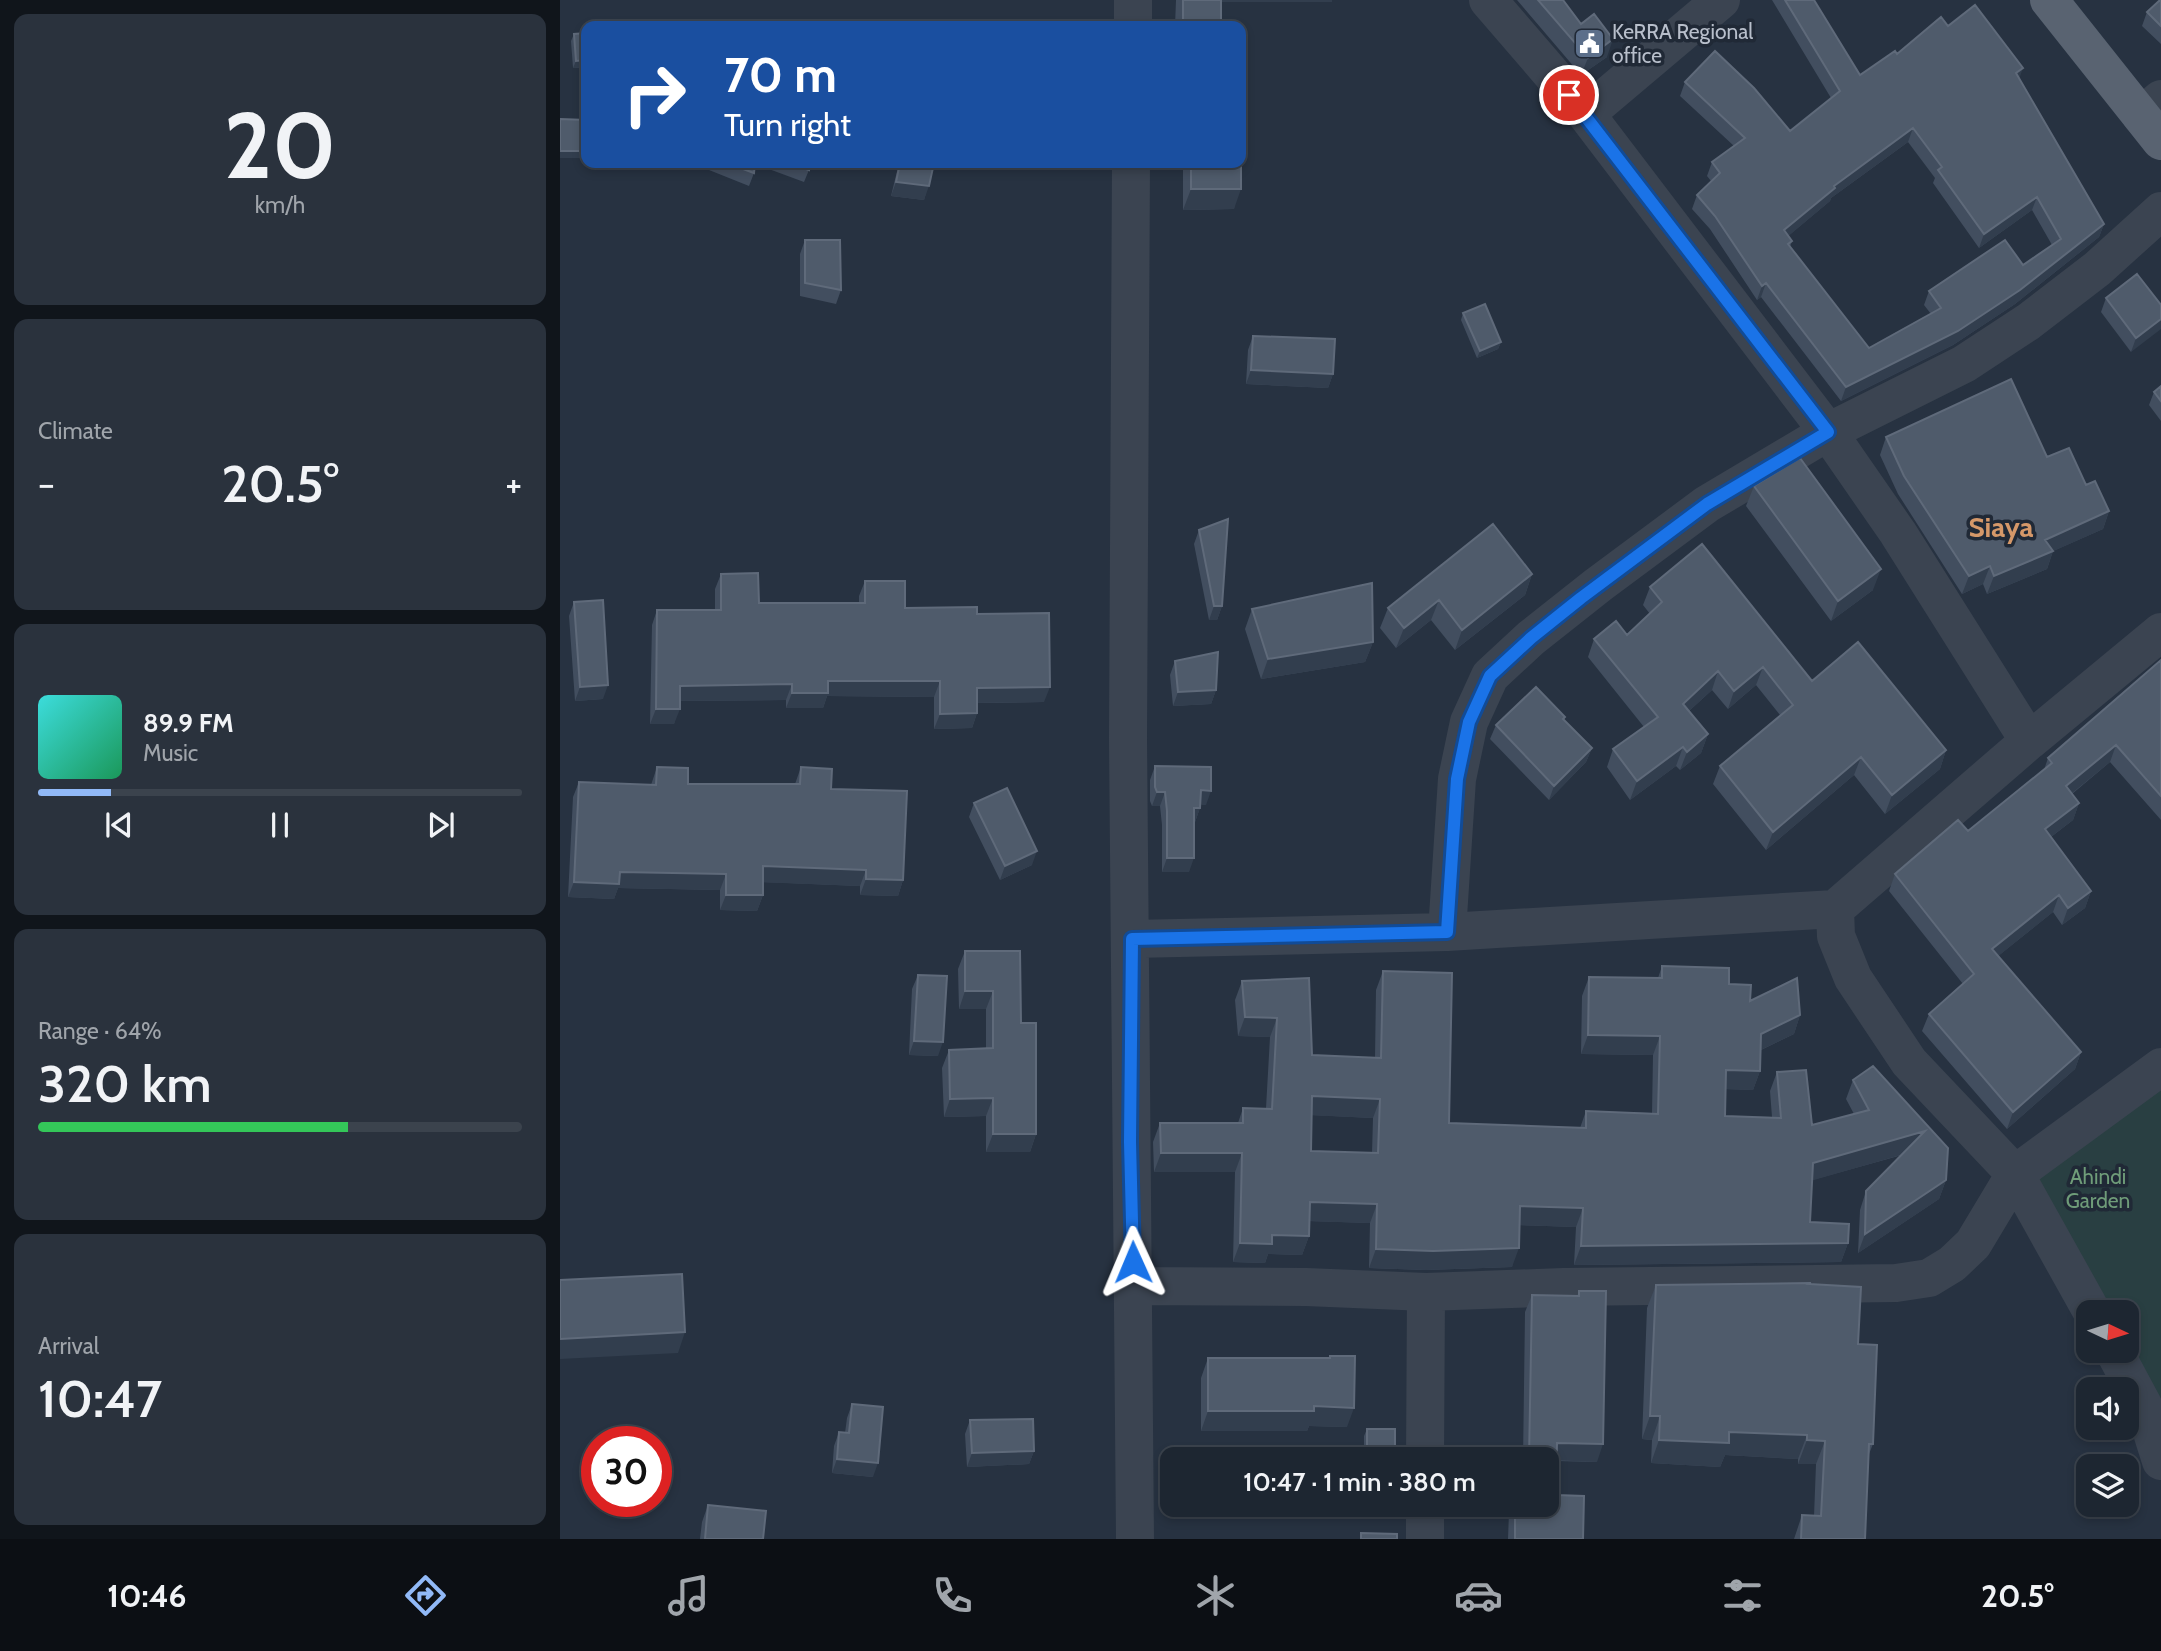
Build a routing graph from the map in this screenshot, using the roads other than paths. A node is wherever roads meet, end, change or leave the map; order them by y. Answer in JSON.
{"nodes":[{"id":1,"x":1133,"y":0,"type":"edge"},
{"id":2,"x":1488,"y":0,"type":"edge"},
{"id":3,"x":1721,"y":0,"type":"edge"},
{"id":4,"x":2049,"y":0,"type":"edge"},
{"id":5,"x":1133,"y":21,"type":"edge"},
{"id":6,"x":1586,"y":114,"type":"junction"},
{"id":7,"x":2154,"y":119,"type":"edge"},
{"id":8,"x":1131,"y":168,"type":"edge"},
{"id":9,"x":2161,"y":211,"type":"edge"},
{"id":10,"x":1828,"y":432,"type":"junction"},
{"id":11,"x":2161,"y":632,"type":"edge"},
{"id":12,"x":2029,"y":741,"type":"junction"},
{"id":13,"x":1835,"y":909,"type":"junction"},
{"id":14,"x":1447,"y":932,"type":"junction"},
{"id":15,"x":1132,"y":939,"type":"junction"},
{"id":16,"x":2161,"y":1067,"type":"edge"},
{"id":17,"x":2015,"y":1174,"type":"junction"},
{"id":18,"x":1133,"y":1286,"type":"junction"},
{"id":19,"x":1426,"y":1292,"type":"junction"},
{"id":20,"x":2085,"y":1300,"type":"edge"},
{"id":21,"x":2123,"y":1363,"type":"edge"},
{"id":22,"x":2152,"y":1402,"type":"edge"},
{"id":23,"x":1425,"y":1447,"type":"edge"},
{"id":24,"x":2161,"y":1461,"type":"edge"},
{"id":25,"x":1425,"y":1517,"type":"edge"},
{"id":26,"x":1135,"y":1539,"type":"edge"},
{"id":27,"x":1425,"y":1539,"type":"edge"}],
"edges":[{"from":1,"to":5,"type":"street"},
{"from":2,"to":6,"type":"street"},
{"from":3,"to":6,"type":"street"},
{"from":4,"to":7,"type":"main road"},
{"from":6,"to":10,"type":"street"},
{"from":8,"to":15,"type":"street"},
{"from":9,"to":10,"type":"street"},
{"from":10,"to":12,"type":"street"},
{"from":10,"to":14,"type":"street"},
{"from":11,"to":12,"type":"street"},
{"from":12,"to":13,"type":"street"},
{"from":13,"to":14,"type":"street"},
{"from":13,"to":17,"type":"street"},
{"from":14,"to":15,"type":"street"},
{"from":15,"to":18,"type":"street"},
{"from":16,"to":17,"type":"street"},
{"from":17,"to":19,"type":"street"},
{"from":17,"to":20,"type":"street"},
{"from":18,"to":19,"type":"street"},
{"from":18,"to":26,"type":"street"},
{"from":19,"to":23,"type":"street"},
{"from":21,"to":22,"type":"street"},
{"from":22,"to":24,"type":"street"},
{"from":25,"to":27,"type":"street"}]}
